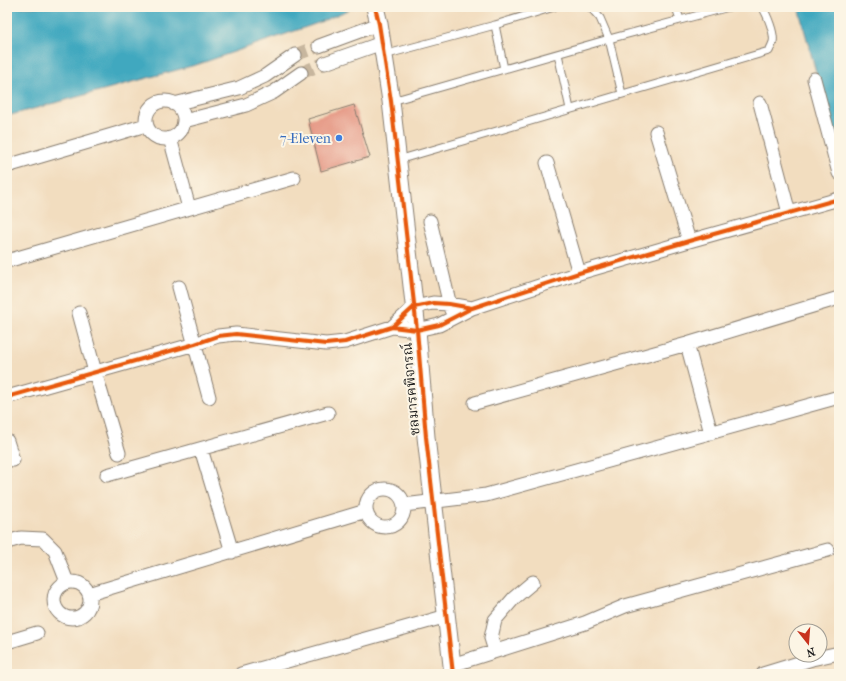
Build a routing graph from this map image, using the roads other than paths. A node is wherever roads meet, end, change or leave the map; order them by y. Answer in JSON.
{"nodes":[{"id":1,"x":375,"y":7,"type":"edge"},
{"id":2,"x":554,"y":7,"type":"edge"},
{"id":3,"x":590,"y":7,"type":"edge"},
{"id":4,"x":676,"y":7,"type":"edge"},
{"id":5,"x":729,"y":7,"type":"edge"},
{"id":6,"x":762,"y":7,"type":"edge"},
{"id":7,"x":680,"y":20,"type":"junction"},
{"id":8,"x":379,"y":24,"type":"junction"},
{"id":9,"x":495,"y":25,"type":"junction"},
{"id":10,"x":609,"y":39,"type":"junction"},
{"id":11,"x":319,"y":46,"type":"tunnel mouth"},
{"id":12,"x":383,"y":49,"type":"junction"},
{"id":13,"x":558,"y":54,"type":"junction"},
{"id":14,"x":295,"y":55,"type":"tunnel mouth"},
{"id":15,"x":325,"y":63,"type":"tunnel mouth"},
{"id":16,"x":504,"y":70,"type":"junction"},
{"id":17,"x":301,"y":73,"type":"tunnel mouth"},
{"id":18,"x":814,"y":79,"type":"dead end"},
{"id":19,"x":622,"y":94,"type":"junction"},
{"id":20,"x":391,"y":101,"type":"junction"},
{"id":21,"x":760,"y":103,"type":"dead end"},
{"id":22,"x":174,"y":104,"type":"junction"},
{"id":23,"x":570,"y":109,"type":"junction"},
{"id":24,"x":184,"y":121,"type":"junction"},
{"id":25,"x":146,"y":125,"type":"junction"},
{"id":26,"x":656,"y":132,"type":"dead end"},
{"id":27,"x":170,"y":138,"type":"junction"},
{"id":28,"x":398,"y":160,"type":"junction"},
{"id":29,"x":547,"y":162,"type":"dead end"},
{"id":30,"x":7,"y":166,"type":"edge"},
{"id":31,"x":839,"y":173,"type":"edge"},
{"id":32,"x":294,"y":178,"type":"dead end"},
{"id":33,"x":839,"y":199,"type":"edge"},
{"id":34,"x":189,"y":208,"type":"junction"},
{"id":35,"x":789,"y":213,"type":"junction"},
{"id":36,"x":430,"y":221,"type":"dead end"},
{"id":37,"x":689,"y":241,"type":"junction"},
{"id":38,"x":7,"y":261,"type":"edge"},
{"id":39,"x":579,"y":273,"type":"junction"},
{"id":40,"x":179,"y":287,"type":"dead end"},
{"id":41,"x":839,"y":298,"type":"edge"},
{"id":42,"x":449,"y":304,"type":"junction"},
{"id":43,"x":414,"y":307,"type":"junction"},
{"id":44,"x":472,"y":308,"type":"junction"},
{"id":45,"x":79,"y":313,"type":"dead end"},
{"id":46,"x":454,"y":318,"type":"junction"},
{"id":47,"x":392,"y":326,"type":"junction"},
{"id":48,"x":417,"y":330,"type":"junction"},
{"id":49,"x":195,"y":344,"type":"junction"},
{"id":50,"x":687,"y":344,"type":"junction"},
{"id":51,"x":95,"y":372,"type":"junction"},
{"id":52,"x":7,"y":397,"type":"edge"},
{"id":53,"x":209,"y":397,"type":"dead end"},
{"id":54,"x":839,"y":397,"type":"edge"},
{"id":55,"x":475,"y":403,"type":"dead end"},
{"id":56,"x":328,"y":413,"type":"dead end"},
{"id":57,"x":711,"y":433,"type":"junction"},
{"id":58,"x":7,"y":441,"type":"edge"},
{"id":59,"x":201,"y":449,"type":"junction"},
{"id":60,"x":120,"y":453,"type":"dead end"},
{"id":61,"x":13,"y":460,"type":"dead end"},
{"id":62,"x":107,"y":476,"type":"dead end"},
{"id":63,"x":433,"y":501,"type":"junction"},
{"id":64,"x":404,"y":505,"type":"junction"},
{"id":65,"x":366,"y":511,"type":"junction"},
{"id":66,"x":7,"y":542,"type":"edge"},
{"id":67,"x":828,"y":550,"type":"dead end"},
{"id":68,"x":232,"y":552,"type":"junction"},
{"id":69,"x":66,"y":582,"type":"junction"},
{"id":70,"x":533,"y":582,"type":"dead end"},
{"id":71,"x":89,"y":594,"type":"junction"},
{"id":72,"x":447,"y":616,"type":"junction"},
{"id":73,"x":37,"y":633,"type":"dead end"},
{"id":74,"x":7,"y":642,"type":"edge"},
{"id":75,"x":495,"y":652,"type":"junction"},
{"id":76,"x":839,"y":653,"type":"edge"},
{"id":77,"x":453,"y":670,"type":"edge"},
{"id":78,"x":241,"y":674,"type":"edge"},
{"id":79,"x":763,"y":674,"type":"edge"}],
"edges":[{"from":1,"to":8,"type":"street","name":"ชลมารคพิจารณ์"},
{"from":2,"to":9,"type":"lane"},
{"from":3,"to":10,"type":"lane"},
{"from":4,"to":7,"type":"lane"},
{"from":5,"to":7,"type":"lane"},
{"from":6,"to":19,"type":"lane"},
{"from":7,"to":10,"type":"lane"},
{"from":8,"to":11,"type":"street"},
{"from":8,"to":12,"type":"street","name":"ชลมารคพิจารณ์"},
{"from":9,"to":12,"type":"lane"},
{"from":9,"to":16,"type":"lane"},
{"from":10,"to":13,"type":"lane"},
{"from":10,"to":19,"type":"lane"},
{"from":12,"to":15,"type":"street"},
{"from":12,"to":20,"type":"street","name":"ชลมารคพิจารณ์"},
{"from":13,"to":16,"type":"lane"},
{"from":13,"to":23,"type":"lane"},
{"from":14,"to":22,"type":"street"},
{"from":16,"to":20,"type":"lane"},
{"from":17,"to":24,"type":"street"},
{"from":18,"to":31,"type":"street"},
{"from":19,"to":23,"type":"lane"},
{"from":20,"to":28,"type":"street","name":"ชลมารคพิจารณ์"},
{"from":21,"to":35,"type":"street"},
{"from":22,"to":24,"type":"street"},
{"from":22,"to":25,"type":"street"},
{"from":23,"to":28,"type":"lane"},
{"from":24,"to":27,"type":"street"},
{"from":25,"to":27,"type":"street"},
{"from":25,"to":30,"type":"street"},
{"from":26,"to":37,"type":"street"},
{"from":27,"to":34,"type":"street"},
{"from":28,"to":43,"type":"street","name":"ชลมารคพิจารณ์"},
{"from":29,"to":39,"type":"street"},
{"from":32,"to":34,"type":"street"},
{"from":33,"to":35,"type":"street"},
{"from":34,"to":38,"type":"street"},
{"from":35,"to":37,"type":"street"},
{"from":36,"to":42,"type":"street"},
{"from":37,"to":39,"type":"street"},
{"from":39,"to":44,"type":"street"},
{"from":40,"to":49,"type":"street"},
{"from":41,"to":50,"type":"street"},
{"from":42,"to":43,"type":"street"},
{"from":42,"to":44,"type":"street"},
{"from":42,"to":46,"type":"street"},
{"from":43,"to":47,"type":"street"},
{"from":43,"to":48,"type":"street","name":"ชลมารคพิจารณ์"},
{"from":44,"to":46,"type":"street"},
{"from":45,"to":51,"type":"street"},
{"from":46,"to":48,"type":"street"},
{"from":47,"to":48,"type":"street"},
{"from":47,"to":49,"type":"street"},
{"from":48,"to":63,"type":"street","name":"ชลมารคพิจารณ์"},
{"from":49,"to":51,"type":"street"},
{"from":49,"to":53,"type":"street"},
{"from":50,"to":55,"type":"street"},
{"from":50,"to":57,"type":"street"},
{"from":51,"to":52,"type":"street"},
{"from":51,"to":60,"type":"street"},
{"from":54,"to":57,"type":"street"},
{"from":56,"to":59,"type":"street"},
{"from":57,"to":63,"type":"street"},
{"from":58,"to":61,"type":"street"},
{"from":59,"to":62,"type":"street"},
{"from":59,"to":68,"type":"street"},
{"from":63,"to":64,"type":"street"},
{"from":63,"to":72,"type":"street","name":"ชลมารคพิจารณ์"},
{"from":64,"to":65,"type":"street"},
{"from":64,"to":65,"type":"street"},
{"from":65,"to":68,"type":"street"},
{"from":66,"to":69,"type":"street"},
{"from":67,"to":75,"type":"street"},
{"from":68,"to":71,"type":"street"},
{"from":69,"to":71,"type":"street"},
{"from":69,"to":71,"type":"street"},
{"from":70,"to":75,"type":"street"},
{"from":72,"to":77,"type":"street","name":"ชลมารคพิจารณ์"},
{"from":72,"to":78,"type":"street"},
{"from":73,"to":74,"type":"street"},
{"from":75,"to":77,"type":"street"},
{"from":76,"to":79,"type":"street"}]}
